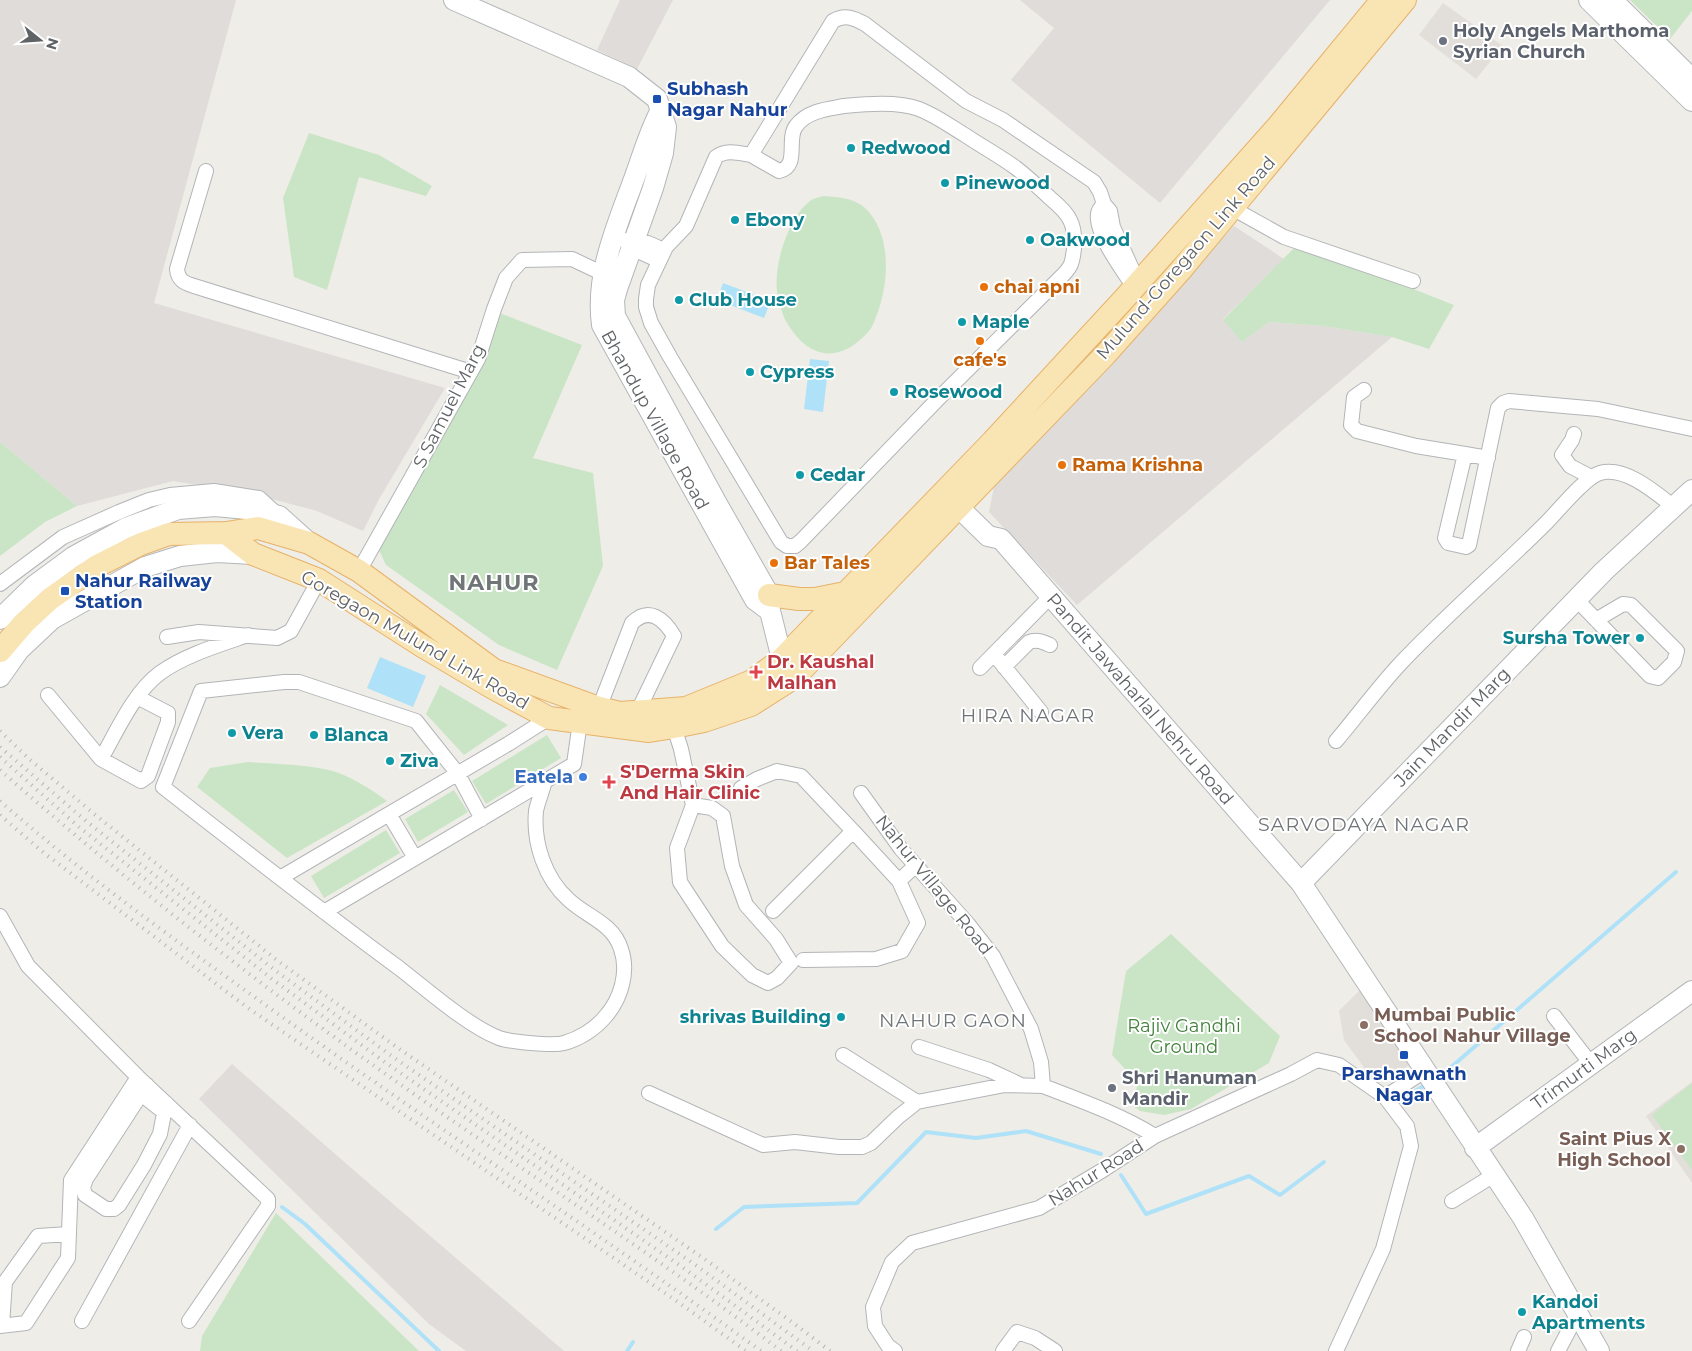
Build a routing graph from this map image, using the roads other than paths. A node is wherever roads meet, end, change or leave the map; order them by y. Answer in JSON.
{"nodes":[{"id":1,"x":454,"y":0,"type":"edge"},
{"id":2,"x":1382,"y":0,"type":"edge"},
{"id":3,"x":1405,"y":0,"type":"edge"},
{"id":4,"x":1589,"y":0,"type":"edge"},
{"id":5,"x":1612,"y":0,"type":"edge"},
{"id":6,"x":1662,"y":61,"type":"junction"},
{"id":7,"x":1692,"y":79,"type":"edge"},
{"id":8,"x":1692,"y":101,"type":"edge"},
{"id":9,"x":661,"y":110,"type":"junction"},
{"id":10,"x":1299,"y":114,"type":"junction"},
{"id":11,"x":751,"y":155,"type":"junction"},
{"id":12,"x":206,"y":171,"type":"dead end"},
{"id":13,"x":1232,"y":208,"type":"junction"},
{"id":14,"x":614,"y":236,"type":"junction"},
{"id":15,"x":633,"y":244,"type":"junction"},
{"id":16,"x":655,"y":252,"type":"dead end"},
{"id":17,"x":611,"y":278,"type":"junction"},
{"id":18,"x":1414,"y":281,"type":"dead end"},
{"id":19,"x":1136,"y":285,"type":"junction"},
{"id":20,"x":618,"y":338,"type":"junction"},
{"id":21,"x":471,"y":372,"type":"junction"},
{"id":22,"x":1364,"y":390,"type":"dead end"},
{"id":23,"x":1692,"y":429,"type":"edge"},
{"id":24,"x":1574,"y":434,"type":"dead end"},
{"id":25,"x":1464,"y":454,"type":"junction"},
{"id":26,"x":1488,"y":458,"type":"junction"},
{"id":27,"x":1591,"y":477,"type":"junction"},
{"id":28,"x":955,"y":495,"type":"junction"},
{"id":29,"x":1687,"y":499,"type":"edge"},
{"id":30,"x":279,"y":516,"type":"junction"},
{"id":31,"x":226,"y":533,"type":"junction"},
{"id":32,"x":309,"y":543,"type":"junction"},
{"id":33,"x":253,"y":554,"type":"junction"},
{"id":34,"x":359,"y":571,"type":"junction"},
{"id":35,"x":320,"y":580,"type":"junction"},
{"id":36,"x":0,"y":584,"type":"edge"},
{"id":37,"x":845,"y":594,"type":"junction"},
{"id":38,"x":1051,"y":596,"type":"junction"},
{"id":39,"x":770,"y":603,"type":"junction"},
{"id":40,"x":1585,"y":608,"type":"junction"},
{"id":41,"x":0,"y":620,"type":"edge"},
{"id":42,"x":1018,"y":630,"type":"junction"},
{"id":43,"x":248,"y":635,"type":"junction"},
{"id":44,"x":167,"y":637,"type":"dead end"},
{"id":45,"x":1029,"y":642,"type":"junction"},
{"id":46,"x":1050,"y":645,"type":"dead end"},
{"id":47,"x":0,"y":651,"type":"edge"},
{"id":48,"x":994,"y":654,"type":"junction"},
{"id":49,"x":1004,"y":667,"type":"junction"},
{"id":50,"x":788,"y":668,"type":"junction"},
{"id":51,"x":980,"y":668,"type":"dead end"},
{"id":52,"x":1,"y":676,"type":"edge"},
{"id":53,"x":48,"y":695,"type":"dead end"},
{"id":54,"x":137,"y":697,"type":"junction"},
{"id":55,"x":599,"y":708,"type":"junction"},
{"id":56,"x":1041,"y":712,"type":"dead end"},
{"id":57,"x":637,"y":713,"type":"junction"},
{"id":58,"x":549,"y":718,"type":"junction"},
{"id":59,"x":580,"y":722,"type":"junction"},
{"id":60,"x":674,"y":728,"type":"junction"},
{"id":61,"x":1336,"y":741,"type":"dead end"},
{"id":62,"x":100,"y":759,"type":"junction"},
{"id":63,"x":458,"y":774,"type":"junction"},
{"id":64,"x":545,"y":780,"type":"junction"},
{"id":65,"x":740,"y":788,"type":"dead end"},
{"id":66,"x":861,"y":793,"type":"dead end"},
{"id":67,"x":693,"y":805,"type":"junction"},
{"id":68,"x":389,"y":814,"type":"junction"},
{"id":69,"x":482,"y":818,"type":"junction"},
{"id":70,"x":852,"y":831,"type":"junction"},
{"id":71,"x":416,"y":858,"type":"junction"},
{"id":72,"x":916,"y":865,"type":"junction"},
{"id":73,"x":280,"y":878,"type":"junction"},
{"id":74,"x":899,"y":881,"type":"junction"},
{"id":75,"x":1304,"y":888,"type":"junction"},
{"id":76,"x":773,"y":911,"type":"dead end"},
{"id":77,"x":324,"y":912,"type":"junction"},
{"id":78,"x":0,"y":916,"type":"edge"},
{"id":79,"x":803,"y":960,"type":"dead end"},
{"id":80,"x":1692,"y":991,"type":"edge"},
{"id":81,"x":1554,"y":1016,"type":"dead end"},
{"id":82,"x":919,"y":1046,"type":"dead end"},
{"id":83,"x":843,"y":1055,"type":"dead end"},
{"id":84,"x":1591,"y":1064,"type":"junction"},
{"id":85,"x":1426,"y":1070,"type":"junction"},
{"id":86,"x":142,"y":1085,"type":"junction"},
{"id":87,"x":1022,"y":1085,"type":"junction"},
{"id":88,"x":1042,"y":1086,"type":"junction"},
{"id":89,"x":650,"y":1093,"type":"dead end"},
{"id":90,"x":1386,"y":1097,"type":"junction"},
{"id":91,"x":917,"y":1102,"type":"junction"},
{"id":92,"x":166,"y":1108,"type":"junction"},
{"id":93,"x":190,"y":1125,"type":"junction"},
{"id":94,"x":1156,"y":1136,"type":"junction"},
{"id":95,"x":1475,"y":1148,"type":"junction"},
{"id":96,"x":1494,"y":1175,"type":"junction"},
{"id":97,"x":1452,"y":1201,"type":"dead end"},
{"id":98,"x":69,"y":1234,"type":"junction"},
{"id":99,"x":1578,"y":1313,"type":"junction"},
{"id":100,"x":82,"y":1321,"type":"dead end"},
{"id":101,"x":189,"y":1322,"type":"dead end"},
{"id":102,"x":1,"y":1325,"type":"edge"},
{"id":103,"x":1524,"y":1337,"type":"dead end"},
{"id":104,"x":895,"y":1351,"type":"edge"},
{"id":105,"x":1003,"y":1351,"type":"edge"},
{"id":106,"x":1053,"y":1351,"type":"edge"},
{"id":107,"x":1336,"y":1351,"type":"edge"},
{"id":108,"x":1518,"y":1351,"type":"edge"},
{"id":109,"x":1558,"y":1351,"type":"edge"},
{"id":110,"x":1599,"y":1351,"type":"edge"}],
"edges":[{"from":1,"to":9,"type":"street","name":"Bhandup Village Road"},
{"from":2,"to":10,"type":"main road","name":"Mulund-Goregaon Link Road"},
{"from":3,"to":10,"type":"main road","name":"Mulund-Goregaon Link Road"},
{"from":4,"to":6,"type":"street"},
{"from":5,"to":6,"type":"street"},
{"from":6,"to":7,"type":"street"},
{"from":6,"to":8,"type":"street"},
{"from":9,"to":14,"type":"street","name":"Bhandup Village Road"},
{"from":9,"to":15,"type":"street","name":"Bhandup Village Road"},
{"from":10,"to":13,"type":"main road","name":"Mulund-Goregaon Link Road"},
{"from":10,"to":19,"type":"main road","name":"Mulund-Goregaon Link Road"},
{"from":11,"to":11,"type":"street"},
{"from":11,"to":19,"type":"street"},
{"from":12,"to":21,"type":"street"},
{"from":13,"to":18,"type":"street"},
{"from":13,"to":28,"type":"main road","name":"Mulund-Goregaon Link Road"},
{"from":14,"to":15,"type":"street"},
{"from":14,"to":17,"type":"street","name":"Bhandup Village Road"},
{"from":15,"to":16,"type":"street"},
{"from":15,"to":17,"type":"street","name":"Bhandup Village Road"},
{"from":17,"to":20,"type":"street","name":"Bhandup Village Road"},
{"from":17,"to":20,"type":"street","name":"Bhandup Village Road"},
{"from":17,"to":21,"type":"street","name":"S Samuel Marg"},
{"from":19,"to":28,"type":"main road","name":"Mulund-Goregaon Link Road"},
{"from":20,"to":39,"type":"street"},
{"from":21,"to":34,"type":"street","name":"S Samuel Marg"},
{"from":22,"to":25,"type":"street"},
{"from":23,"to":26,"type":"street"},
{"from":24,"to":27,"type":"street"},
{"from":25,"to":26,"type":"street"},
{"from":25,"to":26,"type":"street"},
{"from":27,"to":29,"type":"street"},
{"from":27,"to":61,"type":"street"},
{"from":28,"to":37,"type":"main road","name":"Goregaon Mulund Link Road"},
{"from":28,"to":38,"type":"street","name":"Pandit Jawaharlal Nehru Road"},
{"from":28,"to":50,"type":"main road","name":"Goregaon Mulund Link Road"},
{"from":29,"to":40,"type":"street","name":"Jain Mandir Marg"},
{"from":30,"to":32,"type":"street"},
{"from":30,"to":36,"type":"street"},
{"from":30,"to":41,"type":"street"},
{"from":31,"to":32,"type":"main road","name":"Goregaon Mulund Link Road"},
{"from":31,"to":33,"type":"main road","name":"Goregaon Mulund Link Road"},
{"from":31,"to":47,"type":"main road"},
{"from":32,"to":34,"type":"main road","name":"Goregaon Mulund Link Road"},
{"from":33,"to":35,"type":"main road","name":"Goregaon Mulund Link Road"},
{"from":33,"to":52,"type":"street"},
{"from":34,"to":55,"type":"main road","name":"Goregaon Mulund Link Road"},
{"from":35,"to":43,"type":"street"},
{"from":35,"to":58,"type":"main road","name":"Goregaon Mulund Link Road"},
{"from":37,"to":39,"type":"main road"},
{"from":37,"to":50,"type":"main road","name":"Goregaon Mulund Link Road"},
{"from":38,"to":42,"type":"street"},
{"from":38,"to":75,"type":"street","name":"Pandit Jawaharlal Nehru Road"},
{"from":39,"to":50,"type":"street"},
{"from":40,"to":40,"type":"street"},
{"from":40,"to":75,"type":"street","name":"Jain Mandir Marg"},
{"from":42,"to":45,"type":"street"},
{"from":42,"to":48,"type":"street"},
{"from":43,"to":44,"type":"street"},
{"from":43,"to":54,"type":"street"},
{"from":45,"to":46,"type":"street"},
{"from":45,"to":49,"type":"street"},
{"from":48,"to":49,"type":"street"},
{"from":48,"to":51,"type":"street"},
{"from":49,"to":56,"type":"street"},
{"from":50,"to":57,"type":"main road","name":"Goregaon Mulund Link Road"},
{"from":50,"to":60,"type":"main road","name":"Goregaon Mulund Link Road"},
{"from":53,"to":62,"type":"street"},
{"from":54,"to":62,"type":"street"},
{"from":54,"to":62,"type":"street"},
{"from":55,"to":57,"type":"main road","name":"Goregaon Mulund Link Road"},
{"from":55,"to":57,"type":"street"},
{"from":58,"to":59,"type":"main road","name":"Goregaon Mulund Link Road"},
{"from":58,"to":63,"type":"street"},
{"from":59,"to":60,"type":"main road","name":"Goregaon Mulund Link Road"},
{"from":59,"to":64,"type":"street"},
{"from":60,"to":67,"type":"street"},
{"from":63,"to":68,"type":"street"},
{"from":63,"to":69,"type":"street"},
{"from":63,"to":73,"type":"street"},
{"from":64,"to":69,"type":"street"},
{"from":64,"to":77,"type":"street"},
{"from":65,"to":70,"type":"street"},
{"from":66,"to":72,"type":"street","name":"Nahur Village Road"},
{"from":67,"to":67,"type":"street"},
{"from":68,"to":71,"type":"street"},
{"from":68,"to":73,"type":"street"},
{"from":69,"to":71,"type":"street"},
{"from":70,"to":74,"type":"street"},
{"from":70,"to":76,"type":"street"},
{"from":71,"to":77,"type":"street"},
{"from":72,"to":74,"type":"street"},
{"from":72,"to":88,"type":"street","name":"Nahur Village Road"},
{"from":73,"to":77,"type":"street"},
{"from":74,"to":79,"type":"street"},
{"from":75,"to":85,"type":"street","name":"Pandit Jawaharlal Nehru Road"},
{"from":78,"to":86,"type":"street"},
{"from":80,"to":84,"type":"street","name":"Trimurti Marg"},
{"from":81,"to":84,"type":"street"},
{"from":82,"to":87,"type":"street"},
{"from":83,"to":91,"type":"street"},
{"from":84,"to":95,"type":"street","name":"Trimurti Marg"},
{"from":85,"to":90,"type":"street"},
{"from":85,"to":95,"type":"street","name":"Pandit Jawaharlal Nehru Road"},
{"from":86,"to":92,"type":"street"},
{"from":86,"to":92,"type":"street"},
{"from":86,"to":98,"type":"street"},
{"from":87,"to":88,"type":"street"},
{"from":87,"to":91,"type":"street"},
{"from":88,"to":94,"type":"street"},
{"from":89,"to":91,"type":"street"},
{"from":90,"to":94,"type":"street","name":"Nahur Road"},
{"from":90,"to":107,"type":"street","name":"Nahur Road"},
{"from":92,"to":93,"type":"street"},
{"from":93,"to":100,"type":"street"},
{"from":93,"to":101,"type":"street"},
{"from":94,"to":104,"type":"street","name":"Nahur Road"},
{"from":95,"to":96,"type":"street","name":"Pandit Jawaharlal Nehru Road"},
{"from":96,"to":97,"type":"street"},
{"from":96,"to":99,"type":"street","name":"Pandit Jawaharlal Nehru Road"},
{"from":98,"to":102,"type":"street"},
{"from":98,"to":102,"type":"street"},
{"from":99,"to":109,"type":"street"},
{"from":99,"to":110,"type":"street","name":"Pandit Jawaharlal Nehru Road"},
{"from":103,"to":108,"type":"street"},
{"from":105,"to":106,"type":"street"}]}
